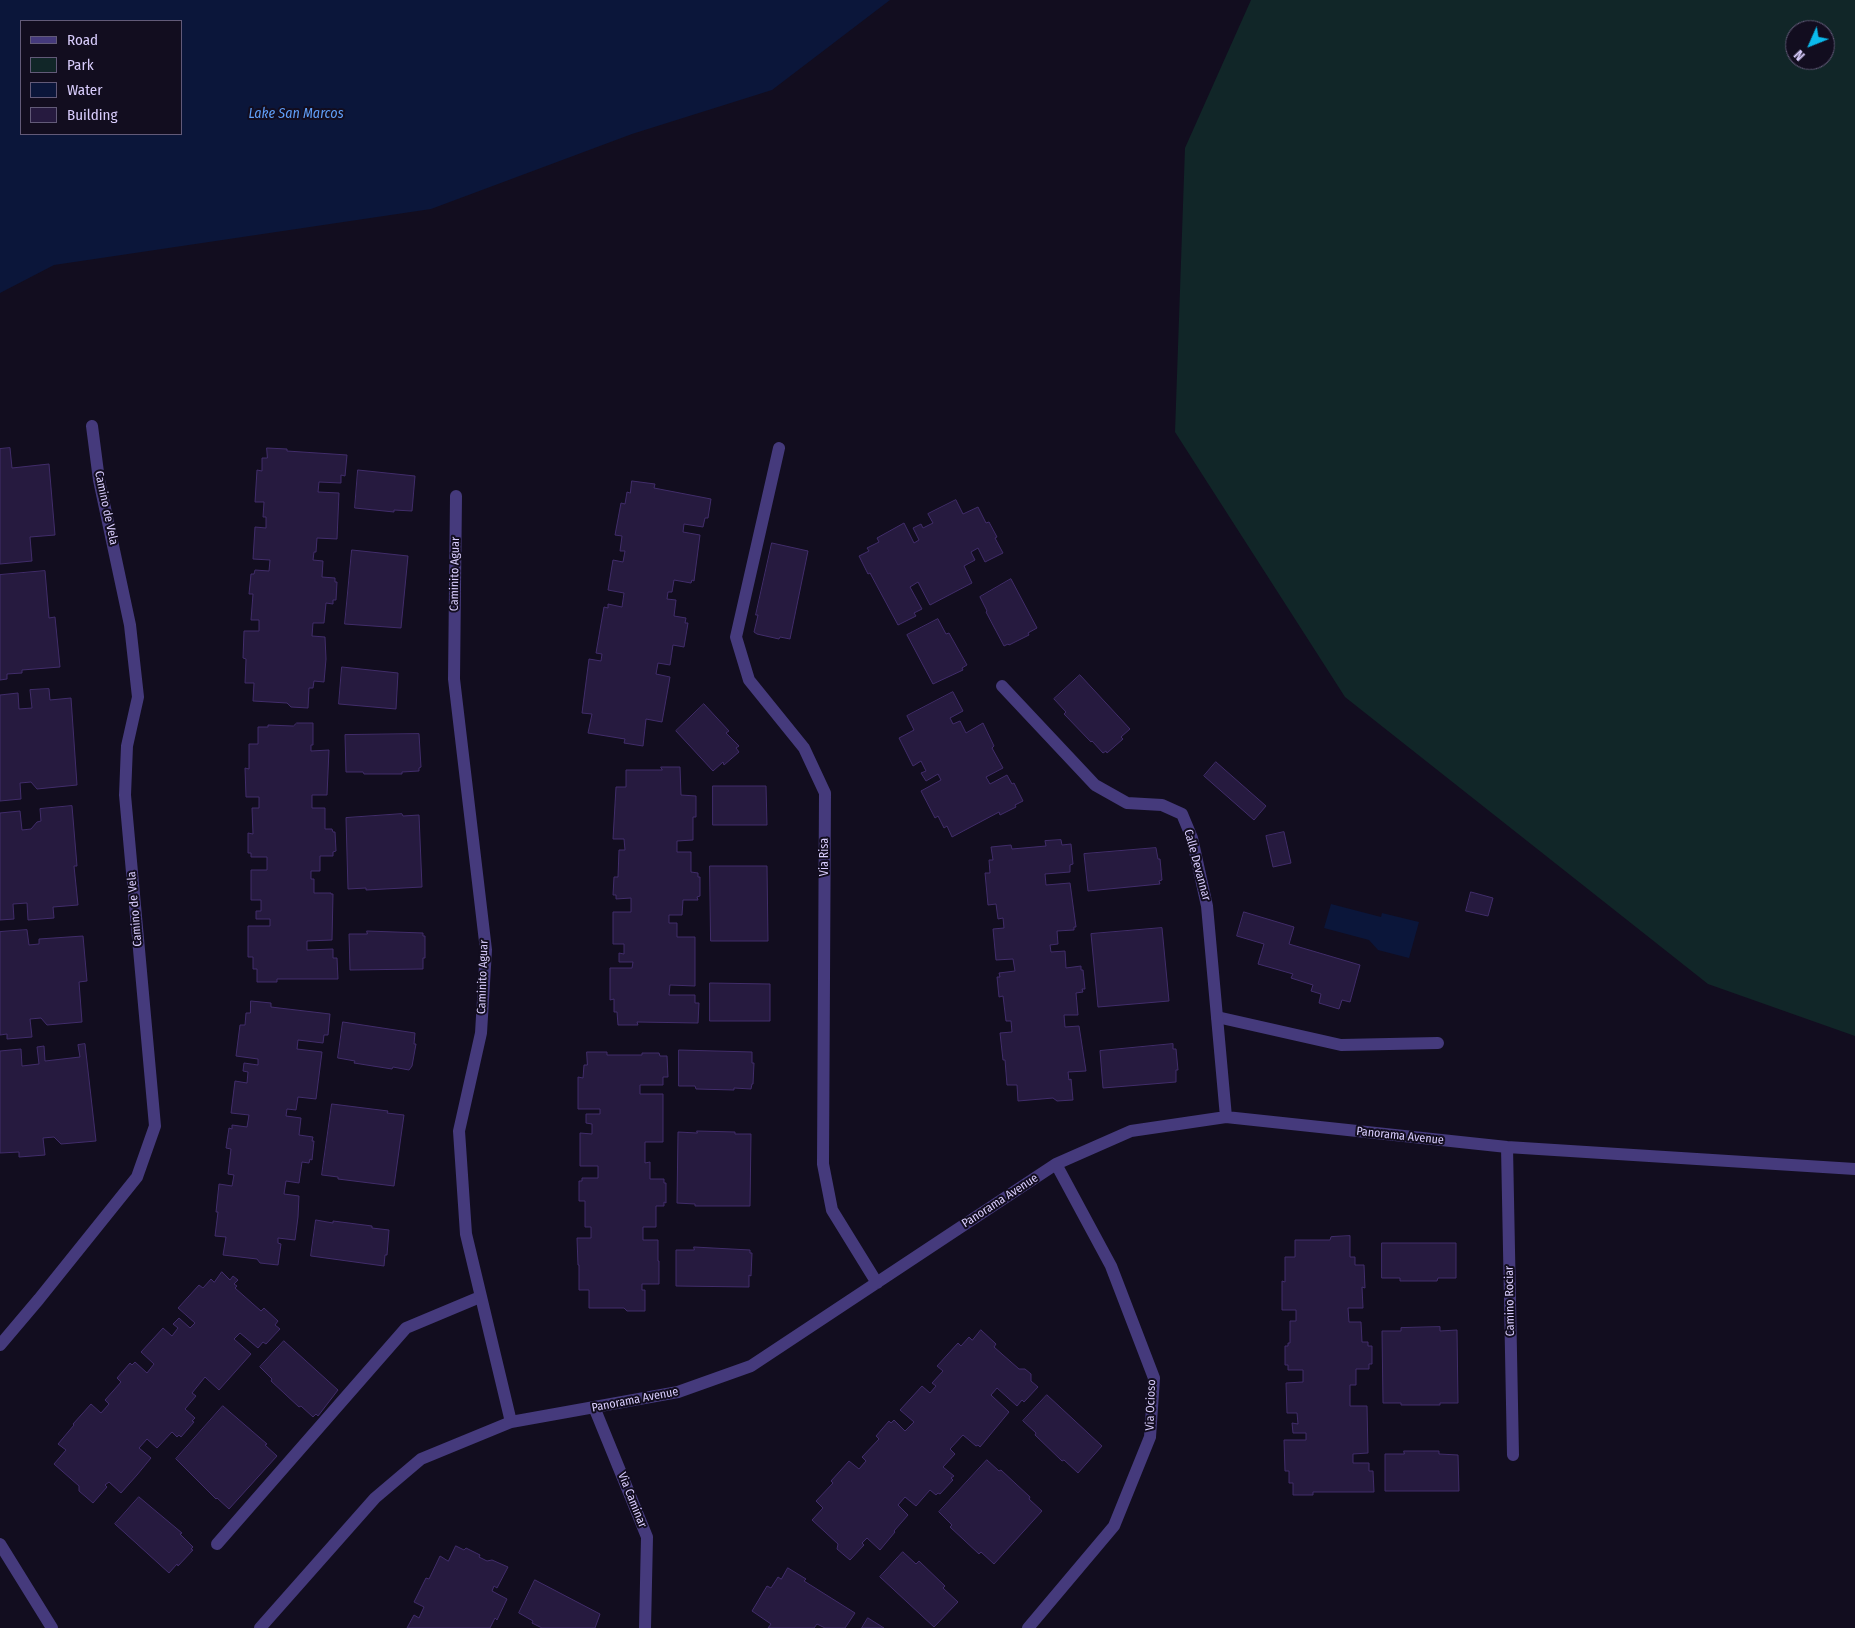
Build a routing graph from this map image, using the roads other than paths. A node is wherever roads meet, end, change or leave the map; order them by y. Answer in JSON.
{"nodes":[{"id":1,"x":92,"y":426,"type":"dead end"},
{"id":2,"x":779,"y":448,"type":"dead end"},
{"id":3,"x":456,"y":496,"type":"dead end"},
{"id":4,"x":1002,"y":686,"type":"dead end"},
{"id":5,"x":1217,"y":1017,"type":"junction"},
{"id":6,"x":1438,"y":1043,"type":"dead end"},
{"id":7,"x":1226,"y":1117,"type":"junction"},
{"id":8,"x":1507,"y":1148,"type":"junction"},
{"id":9,"x":1056,"y":1164,"type":"junction"},
{"id":10,"x":1855,"y":1169,"type":"edge"},
{"id":11,"x":876,"y":1283,"type":"junction"},
{"id":12,"x":480,"y":1297,"type":"junction"},
{"id":13,"x":0,"y":1345,"type":"edge"},
{"id":14,"x":594,"y":1407,"type":"junction"},
{"id":15,"x":511,"y":1422,"type":"junction"},
{"id":16,"x":1513,"y":1455,"type":"dead end"},
{"id":17,"x":0,"y":1544,"type":"edge"},
{"id":18,"x":217,"y":1544,"type":"dead end"},
{"id":19,"x":52,"y":1628,"type":"edge"},
{"id":20,"x":260,"y":1628,"type":"edge"},
{"id":21,"x":645,"y":1628,"type":"edge"},
{"id":22,"x":1028,"y":1628,"type":"edge"}],
"edges":[{"from":1,"to":13,"type":"street","name":"Camino de Vela"},
{"from":2,"to":11,"type":"street","name":"Via Risa"},
{"from":3,"to":12,"type":"street","name":"Caminito Aguar"},
{"from":4,"to":5,"type":"street","name":"Calle Devannar"},
{"from":5,"to":6,"type":"street"},
{"from":5,"to":7,"type":"street","name":"Calle Devannar"},
{"from":7,"to":8,"type":"street","name":"Panorama Avenue"},
{"from":7,"to":9,"type":"street","name":"Panorama Avenue"},
{"from":8,"to":10,"type":"street","name":"Panorama Avenue"},
{"from":8,"to":16,"type":"street","name":"Camino Rociar"},
{"from":9,"to":11,"type":"street","name":"Panorama Avenue"},
{"from":9,"to":22,"type":"street","name":"Via Ocioso"},
{"from":11,"to":14,"type":"street","name":"Panorama Avenue"},
{"from":12,"to":15,"type":"street","name":"Caminito Aguar"},
{"from":12,"to":18,"type":"street"},
{"from":14,"to":15,"type":"street","name":"Panorama Avenue"},
{"from":14,"to":21,"type":"street","name":"Via Caminar"},
{"from":15,"to":20,"type":"street","name":"Panorama Avenue"},
{"from":17,"to":19,"type":"street"}]}
